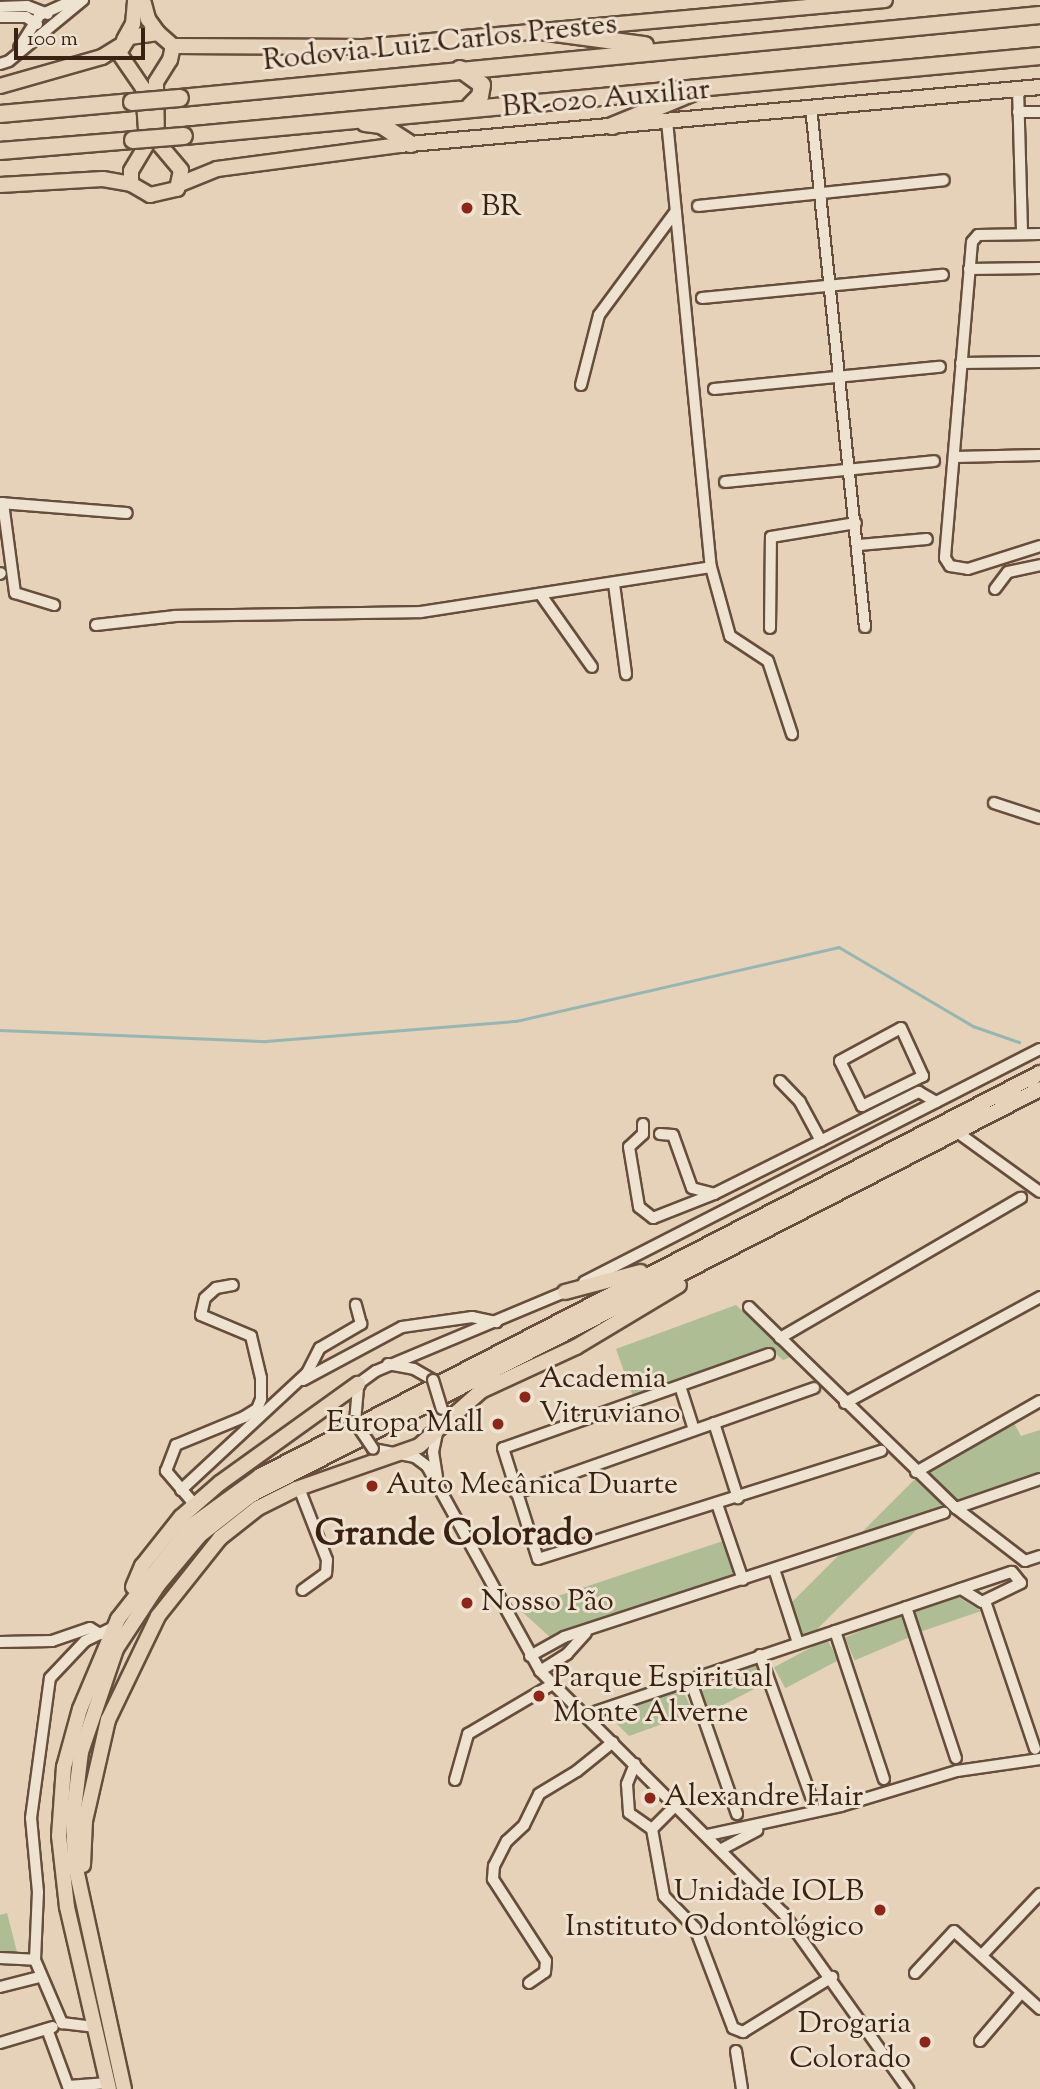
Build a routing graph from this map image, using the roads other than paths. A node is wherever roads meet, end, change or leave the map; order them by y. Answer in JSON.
{"nodes":[{"id":1,"x":75,"y":0,"type":"edge"},
{"id":2,"x":83,"y":0,"type":"edge"},
{"id":3,"x":135,"y":0,"type":"edge"},
{"id":4,"x":143,"y":0,"type":"edge"},
{"id":5,"x":885,"y":0,"type":"edge"},
{"id":6,"x":5,"y":11,"type":"edge"},
{"id":7,"x":45,"y":11,"type":"junction"},
{"id":8,"x":1040,"y":15,"type":"edge"},
{"id":9,"x":33,"y":21,"type":"junction"},
{"id":10,"x":49,"y":26,"type":"junction"},
{"id":11,"x":531,"y":30,"type":"junction"},
{"id":12,"x":158,"y":33,"type":"junction"},
{"id":13,"x":122,"y":42,"type":"junction"},
{"id":14,"x":173,"y":46,"type":"junction"},
{"id":15,"x":675,"y":50,"type":"junction"},
{"id":16,"x":16,"y":55,"type":"junction"},
{"id":17,"x":1040,"y":55,"type":"edge"},
{"id":18,"x":0,"y":64,"type":"edge"},
{"id":19,"x":460,"y":69,"type":"junction"},
{"id":20,"x":718,"y":82,"type":"junction"},
{"id":21,"x":0,"y":86,"type":"edge"},
{"id":22,"x":1040,"y":87,"type":"edge"},
{"id":23,"x":1018,"y":89,"type":"junction"},
{"id":24,"x":470,"y":106,"type":"junction"},
{"id":25,"x":811,"y":107,"type":"junction"},
{"id":26,"x":1018,"y":112,"type":"junction"},
{"id":27,"x":1040,"y":112,"type":"edge"},
{"id":28,"x":0,"y":114,"type":"edge"},
{"id":29,"x":342,"y":120,"type":"junction"},
{"id":30,"x":667,"y":121,"type":"junction"},
{"id":31,"x":612,"y":126,"type":"junction"},
{"id":32,"x":410,"y":144,"type":"junction"},
{"id":33,"x":0,"y":151,"type":"edge"},
{"id":34,"x":944,"y":180,"type":"dead end"},
{"id":35,"x":131,"y":184,"type":"junction"},
{"id":36,"x":180,"y":184,"type":"junction"},
{"id":37,"x":0,"y":185,"type":"edge"},
{"id":38,"x":822,"y":191,"type":"junction"},
{"id":39,"x":698,"y":206,"type":"dead end"},
{"id":40,"x":676,"y":211,"type":"junction"},
{"id":41,"x":1022,"y":234,"type":"junction"},
{"id":42,"x":1040,"y":234,"type":"edge"},
{"id":43,"x":1040,"y":268,"type":"edge"},
{"id":44,"x":969,"y":269,"type":"junction"},
{"id":45,"x":943,"y":275,"type":"dead end"},
{"id":46,"x":832,"y":286,"type":"junction"},
{"id":47,"x":702,"y":298,"type":"dead end"},
{"id":48,"x":1040,"y":362,"type":"edge"},
{"id":49,"x":961,"y":363,"type":"junction"},
{"id":50,"x":940,"y":367,"type":"dead end"},
{"id":51,"x":842,"y":376,"type":"junction"},
{"id":52,"x":581,"y":385,"type":"dead end"},
{"id":53,"x":714,"y":389,"type":"dead end"},
{"id":54,"x":1040,"y":455,"type":"edge"},
{"id":55,"x":955,"y":457,"type":"junction"},
{"id":56,"x":934,"y":461,"type":"dead end"},
{"id":57,"x":850,"y":470,"type":"junction"},
{"id":58,"x":725,"y":482,"type":"dead end"},
{"id":59,"x":1,"y":503,"type":"edge"},
{"id":60,"x":127,"y":513,"type":"dead end"},
{"id":61,"x":856,"y":523,"type":"junction"},
{"id":62,"x":927,"y":539,"type":"dead end"},
{"id":63,"x":859,"y":545,"type":"junction"},
{"id":64,"x":1040,"y":546,"type":"edge"},
{"id":65,"x":1040,"y":565,"type":"edge"},
{"id":66,"x":712,"y":567,"type":"junction"},
{"id":67,"x":614,"y":584,"type":"junction"},
{"id":68,"x":995,"y":589,"type":"dead end"},
{"id":69,"x":541,"y":595,"type":"junction"},
{"id":70,"x":54,"y":605,"type":"dead end"},
{"id":71,"x":96,"y":625,"type":"dead end"},
{"id":72,"x":865,"y":627,"type":"dead end"},
{"id":73,"x":770,"y":628,"type":"dead end"},
{"id":74,"x":592,"y":667,"type":"dead end"},
{"id":75,"x":626,"y":674,"type":"dead end"},
{"id":76,"x":792,"y":734,"type":"dead end"},
{"id":77,"x":994,"y":803,"type":"dead end"},
{"id":78,"x":1040,"y":818,"type":"edge"},
{"id":79,"x":1040,"y":1049,"type":"edge"},
{"id":80,"x":1040,"y":1073,"type":"edge"},
{"id":81,"x":780,"y":1081,"type":"dead end"},
{"id":82,"x":1040,"y":1088,"type":"edge"},
{"id":83,"x":897,"y":1097,"type":"junction"},
{"id":84,"x":936,"y":1102,"type":"junction"},
{"id":85,"x":643,"y":1124,"type":"dead end"},
{"id":86,"x":957,"y":1132,"type":"junction"},
{"id":87,"x":660,"y":1133,"type":"dead end"},
{"id":88,"x":821,"y":1141,"type":"junction"},
{"id":89,"x":1040,"y":1192,"type":"edge"},
{"id":90,"x":714,"y":1194,"type":"junction"},
{"id":91,"x":1021,"y":1198,"type":"dead end"},
{"id":92,"x":766,"y":1230,"type":"junction"},
{"id":93,"x":661,"y":1266,"type":"junction"},
{"id":94,"x":233,"y":1285,"type":"dead end"},
{"id":95,"x":565,"y":1292,"type":"junction"},
{"id":96,"x":1040,"y":1297,"type":"edge"},
{"id":97,"x":356,"y":1305,"type":"dead end"},
{"id":98,"x":749,"y":1307,"type":"dead end"},
{"id":99,"x":496,"y":1322,"type":"junction"},
{"id":100,"x":780,"y":1338,"type":"junction"},
{"id":101,"x":769,"y":1354,"type":"dead end"},
{"id":102,"x":388,"y":1364,"type":"junction"},
{"id":103,"x":297,"y":1383,"type":"junction"},
{"id":104,"x":358,"y":1384,"type":"junction"},
{"id":105,"x":680,"y":1386,"type":"junction"},
{"id":106,"x":814,"y":1388,"type":"dead end"},
{"id":107,"x":1040,"y":1401,"type":"edge"},
{"id":108,"x":845,"y":1403,"type":"junction"},
{"id":109,"x":714,"y":1423,"type":"junction"},
{"id":110,"x":439,"y":1430,"type":"junction"},
{"id":111,"x":694,"y":1430,"type":"junction"},
{"id":112,"x":881,"y":1451,"type":"dead end"},
{"id":113,"x":400,"y":1454,"type":"junction"},
{"id":114,"x":916,"y":1472,"type":"junction"},
{"id":115,"x":1040,"y":1479,"type":"edge"},
{"id":116,"x":438,"y":1480,"type":"junction"},
{"id":117,"x":299,"y":1488,"type":"junction"},
{"id":118,"x":181,"y":1490,"type":"junction"},
{"id":119,"x":516,"y":1493,"type":"junction"},
{"id":120,"x":738,"y":1498,"type":"junction"},
{"id":121,"x":717,"y":1504,"type":"junction"},
{"id":122,"x":195,"y":1505,"type":"junction"},
{"id":123,"x":956,"y":1508,"type":"junction"},
{"id":124,"x":944,"y":1513,"type":"dead end"},
{"id":125,"x":1040,"y":1556,"type":"edge"},
{"id":126,"x":774,"y":1569,"type":"junction"},
{"id":127,"x":743,"y":1580,"type":"junction"},
{"id":128,"x":961,"y":1589,"type":"junction"},
{"id":129,"x":303,"y":1590,"type":"dead end"},
{"id":130,"x":985,"y":1601,"type":"junction"},
{"id":131,"x":906,"y":1607,"type":"junction"},
{"id":132,"x":116,"y":1623,"type":"junction"},
{"id":133,"x":835,"y":1631,"type":"junction"},
{"id":134,"x":586,"y":1633,"type":"junction"},
{"id":135,"x":100,"y":1634,"type":"junction"},
{"id":136,"x":0,"y":1642,"type":"edge"},
{"id":137,"x":798,"y":1643,"type":"junction"},
{"id":138,"x":530,"y":1656,"type":"junction"},
{"id":139,"x":760,"y":1656,"type":"junction"},
{"id":140,"x":540,"y":1671,"type":"junction"},
{"id":141,"x":690,"y":1679,"type":"junction"},
{"id":142,"x":553,"y":1684,"type":"junction"},
{"id":143,"x":586,"y":1715,"type":"junction"},
{"id":144,"x":613,"y":1742,"type":"junction"},
{"id":145,"x":1037,"y":1754,"type":"edge"},
{"id":146,"x":956,"y":1758,"type":"dead end"},
{"id":147,"x":635,"y":1764,"type":"junction"},
{"id":148,"x":884,"y":1779,"type":"dead end"},
{"id":149,"x":455,"y":1780,"type":"dead end"},
{"id":150,"x":811,"y":1797,"type":"dead end"},
{"id":151,"x":676,"y":1805,"type":"junction"},
{"id":152,"x":737,"y":1814,"type":"dead end"},
{"id":153,"x":766,"y":1825,"type":"junction"},
{"id":154,"x":652,"y":1829,"type":"junction"},
{"id":155,"x":708,"y":1835,"type":"junction"},
{"id":156,"x":722,"y":1849,"type":"junction"},
{"id":157,"x":1040,"y":1894,"type":"edge"},
{"id":158,"x":83,"y":1912,"type":"junction"},
{"id":159,"x":983,"y":1954,"type":"junction"},
{"id":160,"x":0,"y":1958,"type":"edge"},
{"id":161,"x":35,"y":1961,"type":"junction"},
{"id":162,"x":915,"y":1973,"type":"dead end"},
{"id":163,"x":0,"y":1976,"type":"edge"},
{"id":164,"x":39,"y":1977,"type":"junction"},
{"id":165,"x":832,"y":1977,"type":"junction"},
{"id":166,"x":14,"y":1983,"type":"junction"},
{"id":167,"x":530,"y":1983,"type":"dead end"},
{"id":168,"x":0,"y":1987,"type":"edge"},
{"id":169,"x":1021,"y":1993,"type":"junction"},
{"id":170,"x":92,"y":2006,"type":"junction"},
{"id":171,"x":1040,"y":2009,"type":"edge"},
{"id":172,"x":64,"y":2022,"type":"junction"},
{"id":173,"x":96,"y":2027,"type":"junction"},
{"id":174,"x":47,"y":2028,"type":"junction"},
{"id":175,"x":980,"y":2041,"type":"dead end"},
{"id":176,"x":0,"y":2043,"type":"edge"},
{"id":177,"x":736,"y":2051,"type":"dead end"},
{"id":178,"x":109,"y":2086,"type":"edge"},
{"id":179,"x":124,"y":2089,"type":"edge"},
{"id":180,"x":742,"y":2089,"type":"edge"},
{"id":181,"x":908,"y":2089,"type":"edge"}],
"edges":[{"from":1,"to":7,"type":"street"},
{"from":2,"to":10,"type":"street"},
{"from":3,"to":13,"type":"main road"},
{"from":4,"to":12,"type":"main road"},
{"from":5,"to":11,"type":"main road"},
{"from":6,"to":7,"type":"street"},
{"from":6,"to":9,"type":"street"},
{"from":7,"to":9,"type":"street"},
{"from":7,"to":10,"type":"street"},
{"from":8,"to":15,"type":"highway","name":"Rodovia Luiz Carlos Prestes"},
{"from":9,"to":10,"type":"street"},
{"from":9,"to":16,"type":"street"},
{"from":10,"to":16,"type":"street"},
{"from":11,"to":14,"type":"main road"},
{"from":11,"to":15,"type":"highway"},
{"from":12,"to":13,"type":"main road"},
{"from":12,"to":14,"type":"main road"},
{"from":13,"to":21,"type":"main road"},
{"from":13,"to":35,"type":"main road"},
{"from":14,"to":36,"type":"main road"},
{"from":15,"to":19,"type":"highway","name":"Rodovia Luiz Carlos Prestes"},
{"from":16,"to":18,"type":"street"},
{"from":17,"to":20,"type":"highway"},
{"from":19,"to":24,"type":"highway"},
{"from":19,"to":28,"type":"highway","name":"Rodovia Luiz Carlos Prestes","bridge":true},
{"from":20,"to":24,"type":"highway"},
{"from":20,"to":31,"type":"highway"},
{"from":22,"to":23,"type":"main road","name":"BR-020 Auxiliar"},
{"from":23,"to":25,"type":"main road","name":"BR-020 Auxiliar"},
{"from":23,"to":26,"type":"street"},
{"from":24,"to":29,"type":"highway"},
{"from":25,"to":30,"type":"main road","name":"BR-020 Auxiliar"},
{"from":25,"to":38,"type":"street"},
{"from":26,"to":27,"type":"street"},
{"from":26,"to":41,"type":"street"},
{"from":29,"to":32,"type":"highway"},
{"from":29,"to":33,"type":"highway","bridge":true},
{"from":30,"to":31,"type":"main road","name":"BR-020 Auxiliar"},
{"from":30,"to":40,"type":"street"},
{"from":31,"to":32,"type":"main road","name":"BR-020 Auxiliar"},
{"from":32,"to":36,"type":"main road","name":"BR-020 Auxiliar"},
{"from":34,"to":38,"type":"street"},
{"from":35,"to":36,"type":"main road","name":"BR-020 Auxiliar"},
{"from":35,"to":37,"type":"main road"},
{"from":38,"to":39,"type":"street"},
{"from":38,"to":46,"type":"street"},
{"from":40,"to":52,"type":"street"},
{"from":40,"to":66,"type":"street"},
{"from":41,"to":42,"type":"street"},
{"from":41,"to":44,"type":"street"},
{"from":43,"to":44,"type":"street"},
{"from":44,"to":49,"type":"street"},
{"from":45,"to":46,"type":"street"},
{"from":46,"to":47,"type":"street"},
{"from":46,"to":51,"type":"street"},
{"from":48,"to":49,"type":"street"},
{"from":49,"to":55,"type":"street"},
{"from":50,"to":51,"type":"street"},
{"from":51,"to":53,"type":"street"},
{"from":51,"to":57,"type":"street"},
{"from":54,"to":55,"type":"street"},
{"from":55,"to":64,"type":"street"},
{"from":56,"to":57,"type":"street"},
{"from":57,"to":58,"type":"street"},
{"from":57,"to":61,"type":"street"},
{"from":59,"to":60,"type":"street"},
{"from":59,"to":70,"type":"street"},
{"from":61,"to":63,"type":"street"},
{"from":61,"to":73,"type":"street"},
{"from":62,"to":63,"type":"street"},
{"from":63,"to":72,"type":"street"},
{"from":65,"to":68,"type":"street"},
{"from":66,"to":67,"type":"street"},
{"from":66,"to":76,"type":"street"},
{"from":67,"to":69,"type":"street"},
{"from":67,"to":75,"type":"street"},
{"from":69,"to":71,"type":"street"},
{"from":69,"to":74,"type":"street"},
{"from":77,"to":78,"type":"street"},
{"from":79,"to":84,"type":"street"},
{"from":80,"to":93,"type":"main road"},
{"from":81,"to":88,"type":"street"},
{"from":82,"to":86,"type":"main road"},
{"from":83,"to":83,"type":"street"},
{"from":83,"to":84,"type":"street"},
{"from":83,"to":88,"type":"street"},
{"from":84,"to":95,"type":"street"},
{"from":85,"to":90,"type":"street"},
{"from":86,"to":89,"type":"street"},
{"from":86,"to":92,"type":"main road"},
{"from":87,"to":90,"type":"street"},
{"from":88,"to":90,"type":"street"},
{"from":91,"to":100,"type":"street"},
{"from":92,"to":110,"type":"main road"},
{"from":92,"to":158,"type":"main road"},
{"from":93,"to":95,"type":"main road"},
{"from":93,"to":132,"type":"main road"},
{"from":94,"to":118,"type":"street"},
{"from":95,"to":99,"type":"street"},
{"from":96,"to":108,"type":"street"},
{"from":97,"to":103,"type":"street"},
{"from":98,"to":100,"type":"street"},
{"from":99,"to":102,"type":"street"},
{"from":99,"to":103,"type":"street"},
{"from":100,"to":108,"type":"street"},
{"from":101,"to":105,"type":"street"},
{"from":102,"to":104,"type":"street"},
{"from":102,"to":110,"type":"street","bridge":true},
{"from":103,"to":118,"type":"street"},
{"from":104,"to":113,"type":"street","bridge":true},
{"from":104,"to":122,"type":"main road"},
{"from":105,"to":111,"type":"street"},
{"from":105,"to":119,"type":"street"},
{"from":106,"to":109,"type":"street"},
{"from":107,"to":114,"type":"street"},
{"from":108,"to":114,"type":"street"},
{"from":109,"to":111,"type":"street"},
{"from":109,"to":120,"type":"street"},
{"from":110,"to":113,"type":"main road"},
{"from":110,"to":116,"type":"street"},
{"from":111,"to":119,"type":"street"},
{"from":112,"to":120,"type":"street"},
{"from":113,"to":116,"type":"street"},
{"from":113,"to":117,"type":"main road"},
{"from":114,"to":123,"type":"street"},
{"from":115,"to":123,"type":"street"},
{"from":116,"to":138,"type":"street"},
{"from":117,"to":129,"type":"street"},
{"from":117,"to":158,"type":"main road"},
{"from":118,"to":122,"type":"street"},
{"from":119,"to":121,"type":"street"},
{"from":120,"to":121,"type":"street"},
{"from":121,"to":127,"type":"street"},
{"from":122,"to":132,"type":"main road"},
{"from":123,"to":125,"type":"street"},
{"from":124,"to":126,"type":"street"},
{"from":126,"to":127,"type":"street"},
{"from":126,"to":137,"type":"street"},
{"from":127,"to":134,"type":"street"},
{"from":128,"to":130,"type":"street"},
{"from":128,"to":130,"type":"street"},
{"from":128,"to":131,"type":"street"},
{"from":130,"to":145,"type":"street"},
{"from":131,"to":133,"type":"street"},
{"from":131,"to":146,"type":"street"},
{"from":132,"to":135,"type":"street"},
{"from":132,"to":170,"type":"main road"},
{"from":133,"to":137,"type":"street"},
{"from":133,"to":148,"type":"street"},
{"from":134,"to":138,"type":"street"},
{"from":134,"to":140,"type":"street"},
{"from":135,"to":136,"type":"street"},
{"from":135,"to":161,"type":"street"},
{"from":137,"to":139,"type":"street"},
{"from":138,"to":140,"type":"street"},
{"from":139,"to":141,"type":"street"},
{"from":139,"to":150,"type":"street"},
{"from":140,"to":142,"type":"street"},
{"from":141,"to":143,"type":"street"},
{"from":141,"to":152,"type":"street"},
{"from":142,"to":143,"type":"street"},
{"from":142,"to":149,"type":"street"},
{"from":143,"to":144,"type":"street"},
{"from":144,"to":147,"type":"street"},
{"from":144,"to":167,"type":"street"},
{"from":145,"to":153,"type":"street"},
{"from":147,"to":151,"type":"street"},
{"from":147,"to":154,"type":"street"},
{"from":151,"to":154,"type":"street"},
{"from":151,"to":155,"type":"street"},
{"from":153,"to":155,"type":"street"},
{"from":153,"to":156,"type":"street"},
{"from":154,"to":165,"type":"street"},
{"from":155,"to":156,"type":"street"},
{"from":156,"to":165,"type":"street"},
{"from":157,"to":159,"type":"street"},
{"from":158,"to":179,"type":"main road"},
{"from":159,"to":162,"type":"street"},
{"from":159,"to":169,"type":"street"},
{"from":160,"to":161,"type":"street"},
{"from":161,"to":164,"type":"street"},
{"from":163,"to":166,"type":"street"},
{"from":164,"to":166,"type":"street"},
{"from":164,"to":172,"type":"street"},
{"from":165,"to":181,"type":"street"},
{"from":166,"to":168,"type":"street"},
{"from":169,"to":171,"type":"street"},
{"from":169,"to":175,"type":"street"},
{"from":170,"to":172,"type":"street"},
{"from":170,"to":173,"type":"main road"},
{"from":172,"to":173,"type":"street"},
{"from":172,"to":174,"type":"street"},
{"from":173,"to":178,"type":"main road"},
{"from":174,"to":176,"type":"street"},
{"from":174,"to":178,"type":"street"},
{"from":177,"to":180,"type":"street"}]}
